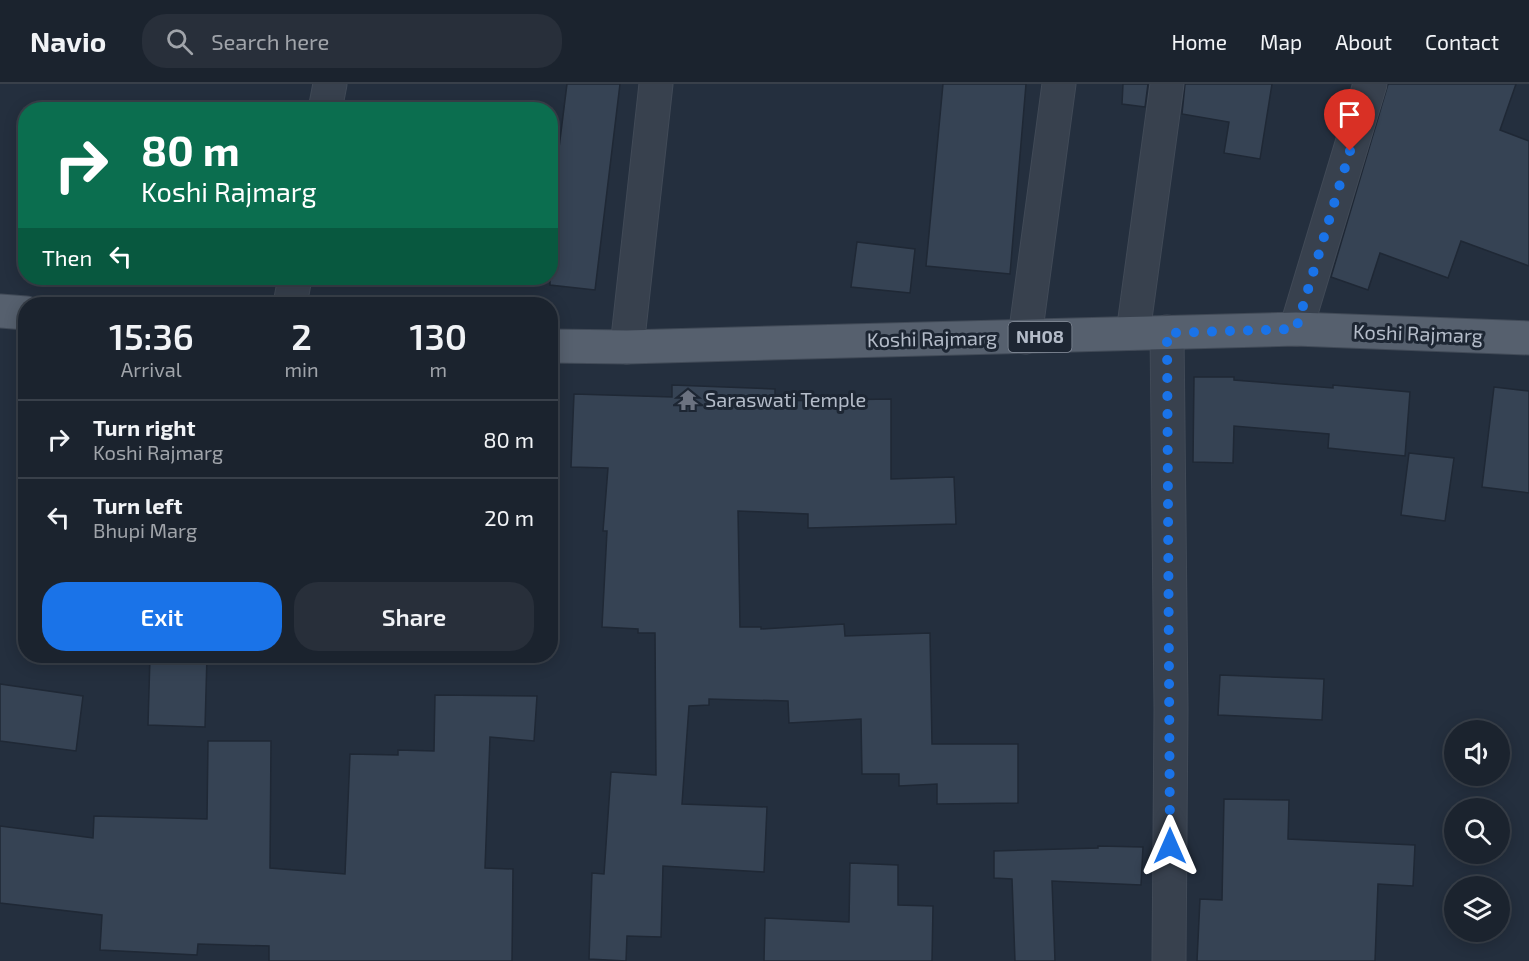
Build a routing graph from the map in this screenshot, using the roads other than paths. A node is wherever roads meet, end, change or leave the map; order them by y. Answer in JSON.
{"nodes":[{"id":1,"x":330,"y":84,"type":"edge"},
{"id":2,"x":656,"y":84,"type":"edge"},
{"id":3,"x":1059,"y":84,"type":"edge"},
{"id":4,"x":1167,"y":84,"type":"edge"},
{"id":5,"x":1370,"y":84,"type":"edge"},
{"id":6,"x":327,"y":102,"type":"edge"},
{"id":7,"x":0,"y":311,"type":"edge"},
{"id":8,"x":18,"y":312,"type":"edge"},
{"id":9,"x":1296,"y":329,"type":"junction"},
{"id":10,"x":1133,"y":333,"type":"junction"},
{"id":11,"x":1167,"y":333,"type":"junction"},
{"id":12,"x":1025,"y":337,"type":"junction"},
{"id":13,"x":1529,"y":338,"type":"edge"},
{"id":14,"x":558,"y":346,"type":"edge"},
{"id":15,"x":627,"y":346,"type":"junction"},
{"id":16,"x":1169,"y":961,"type":"edge"}],
"edges":[{"from":1,"to":6,"type":"street"},
{"from":2,"to":15,"type":"street"},
{"from":3,"to":12,"type":"street"},
{"from":4,"to":10,"type":"street"},
{"from":5,"to":9,"type":"street"},
{"from":7,"to":8,"type":"main road"},
{"from":9,"to":11,"type":"main road","name":"Koshi Rajmarg","number":"NH08"},
{"from":9,"to":13,"type":"main road","name":"Koshi Rajmarg","number":"NH08"},
{"from":10,"to":11,"type":"main road","name":"Koshi Rajmarg","number":"NH08"},
{"from":10,"to":12,"type":"main road","name":"Koshi Rajmarg","number":"NH08"},
{"from":11,"to":16,"type":"street"},
{"from":12,"to":15,"type":"main road","name":"Koshi Rajmarg","number":"NH08"},
{"from":14,"to":15,"type":"main road","name":"Koshi Rajmarg","number":"NH08"}]}
